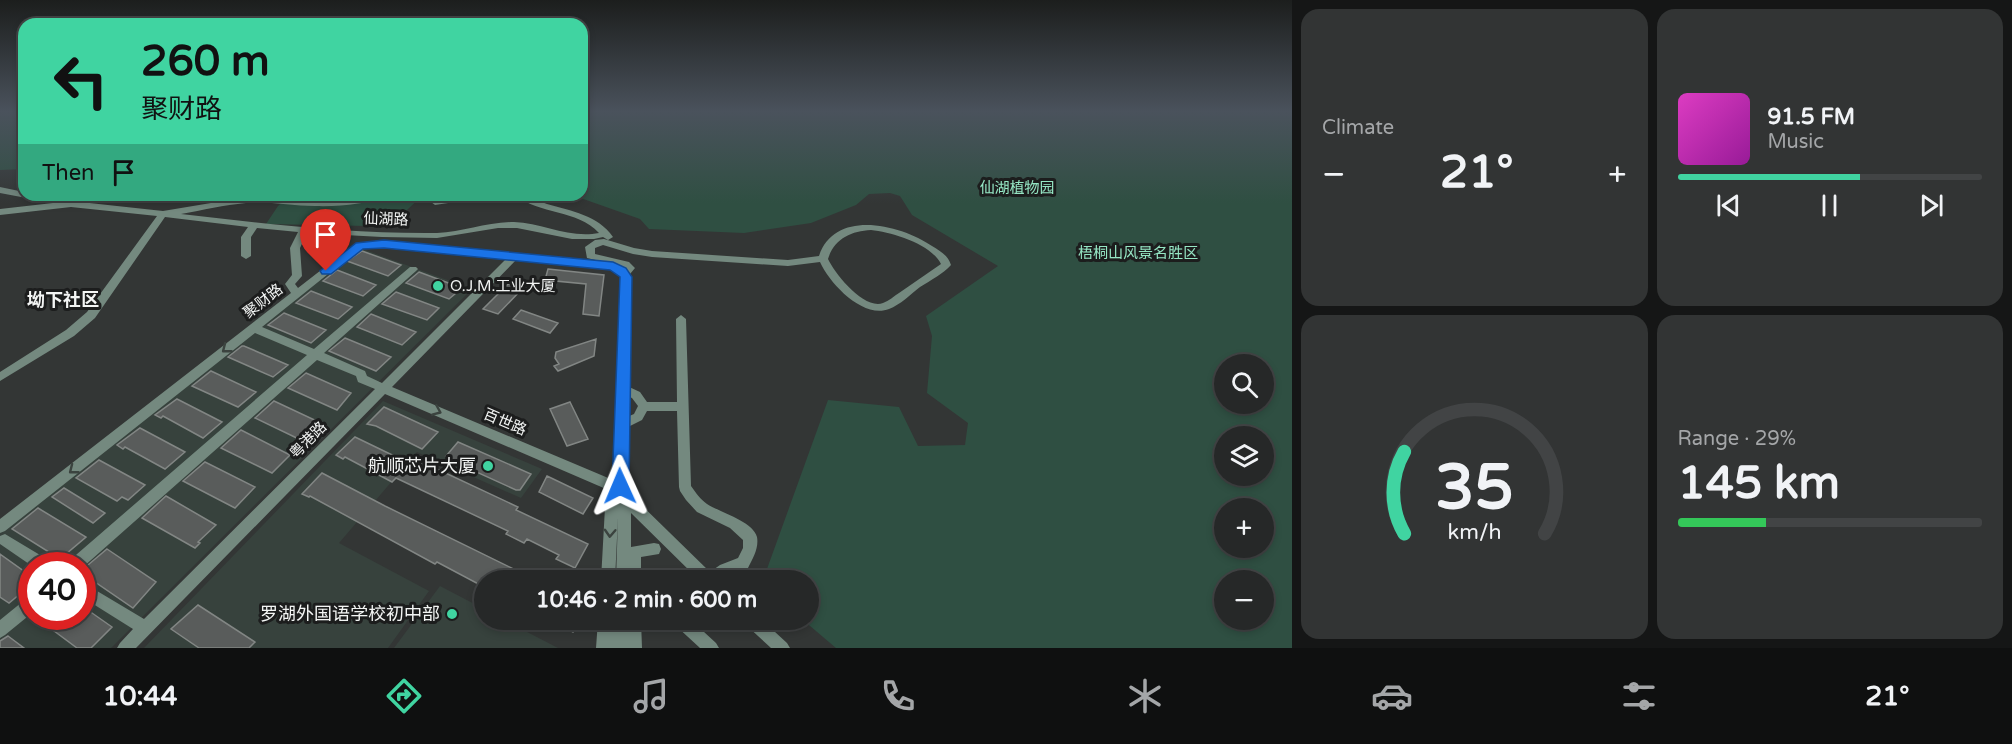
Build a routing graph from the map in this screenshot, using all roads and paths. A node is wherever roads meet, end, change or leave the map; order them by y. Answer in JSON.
{"nodes":[{"id":1,"x":0,"y":190,"type":"edge"},
{"id":2,"x":18,"y":194,"type":"edge"},
{"id":3,"x":56,"y":201,"type":"edge"},
{"id":4,"x":241,"y":201,"type":"edge"},
{"id":5,"x":285,"y":201,"type":"edge"},
{"id":6,"x":363,"y":201,"type":"edge"},
{"id":7,"x":442,"y":201,"type":"edge"},
{"id":8,"x":537,"y":201,"type":"edge"},
{"id":9,"x":435,"y":202,"type":"dead end"},
{"id":10,"x":71,"y":204,"type":"junction"},
{"id":11,"x":0,"y":212,"type":"edge"},
{"id":12,"x":163,"y":214,"type":"junction"},
{"id":13,"x":254,"y":225,"type":"junction"},
{"id":14,"x":304,"y":229,"type":"junction"},
{"id":15,"x":608,"y":238,"type":"junction"},
{"id":16,"x":246,"y":256,"type":"dead end"},
{"id":17,"x":515,"y":256,"type":"junction"},
{"id":18,"x":823,"y":259,"type":"junction"},
{"id":19,"x":413,"y":269,"type":"dead end"},
{"id":20,"x":625,"y":276,"type":"junction"},
{"id":21,"x":297,"y":293,"type":"junction"},
{"id":22,"x":681,"y":319,"type":"dead end"},
{"id":23,"x":254,"y":328,"type":"junction"},
{"id":24,"x":315,"y":355,"type":"junction"},
{"id":25,"x":0,"y":377,"type":"edge"},
{"id":26,"x":384,"y":388,"type":"junction"},
{"id":27,"x":622,"y":389,"type":"junction"},
{"id":28,"x":644,"y":406,"type":"junction"},
{"id":29,"x":683,"y":407,"type":"junction"},
{"id":30,"x":621,"y":425,"type":"junction"},
{"id":31,"x":617,"y":490,"type":"junction"},
{"id":32,"x":2,"y":534,"type":"edge"},
{"id":33,"x":654,"y":549,"type":"dead end"},
{"id":34,"x":26,"y":552,"type":"edge"},
{"id":35,"x":90,"y":552,"type":"edge"},
{"id":36,"x":609,"y":570,"type":"edge"},
{"id":37,"x":631,"y":570,"type":"edge"},
{"id":38,"x":633,"y":570,"type":"edge"},
{"id":39,"x":699,"y":570,"type":"edge"},
{"id":40,"x":725,"y":570,"type":"edge"},
{"id":41,"x":96,"y":598,"type":"edge"},
{"id":42,"x":18,"y":615,"type":"edge"},
{"id":43,"x":145,"y":628,"type":"junction"},
{"id":44,"x":0,"y":630,"type":"edge"},
{"id":45,"x":605,"y":630,"type":"edge"},
{"id":46,"x":621,"y":630,"type":"edge"},
{"id":47,"x":634,"y":630,"type":"edge"},
{"id":48,"x":691,"y":630,"type":"edge"},
{"id":49,"x":762,"y":630,"type":"edge"},
{"id":50,"x":125,"y":648,"type":"edge"},
{"id":51,"x":604,"y":648,"type":"edge"},
{"id":52,"x":620,"y":648,"type":"edge"},
{"id":53,"x":634,"y":648,"type":"edge"},
{"id":54,"x":711,"y":648,"type":"edge"},
{"id":55,"x":782,"y":648,"type":"edge"}],
"edges":[{"from":1,"to":2,"type":"street"},
{"from":3,"to":10,"type":"street"},
{"from":4,"to":12,"type":"street","name":"仙湖路"},
{"from":5,"to":6,"type":"street","name":"仙湖路"},
{"from":7,"to":9,"type":"street"},
{"from":8,"to":15,"type":"street"},
{"from":10,"to":11,"type":"street","name":"仙湖路"},
{"from":10,"to":12,"type":"street","name":"仙湖路"},
{"from":12,"to":13,"type":"street","name":"仙湖路"},
{"from":12,"to":25,"type":"street"},
{"from":13,"to":14,"type":"street","name":"仙湖路"},
{"from":13,"to":16,"type":"street"},
{"from":14,"to":15,"type":"street","name":"仙湖路"},
{"from":14,"to":21,"type":"street"},
{"from":15,"to":18,"type":"street"},
{"from":15,"to":20,"type":"street"},
{"from":17,"to":20,"type":"street","name":"聚财路"},
{"from":17,"to":21,"type":"street","name":"聚财路"},
{"from":17,"to":26,"type":"street","name":"粤港路"},
{"from":18,"to":18,"type":"street"},
{"from":19,"to":24,"type":"street"},
{"from":20,"to":27,"type":"street"},
{"from":21,"to":23,"type":"street","name":"聚财路"},
{"from":22,"to":29,"type":"street"},
{"from":23,"to":24,"type":"street","name":"百世路"},
{"from":23,"to":32,"type":"street","name":"聚财路","one_way":true},
{"from":24,"to":26,"type":"street","name":"百世路"},
{"from":24,"to":35,"type":"street"},
{"from":26,"to":31,"type":"street","name":"百世路","one_way":true},
{"from":26,"to":43,"type":"street","name":"粤港路"},
{"from":27,"to":28,"type":"street"},
{"from":27,"to":30,"type":"street"},
{"from":28,"to":29,"type":"street"},
{"from":28,"to":30,"type":"street"},
{"from":29,"to":40,"type":"street"},
{"from":30,"to":31,"type":"street"},
{"from":31,"to":36,"type":"street","one_way":true},
{"from":31,"to":37,"type":"street"},
{"from":31,"to":39,"type":"street"},
{"from":32,"to":34,"type":"street"},
{"from":33,"to":38,"type":"street"},
{"from":41,"to":43,"type":"street"},
{"from":42,"to":44,"type":"street"},
{"from":43,"to":50,"type":"street","name":"粤港路"},
{"from":45,"to":51,"type":"street"},
{"from":46,"to":52,"type":"street"},
{"from":47,"to":53,"type":"street"},
{"from":48,"to":54,"type":"street"},
{"from":49,"to":55,"type":"street"}]}
